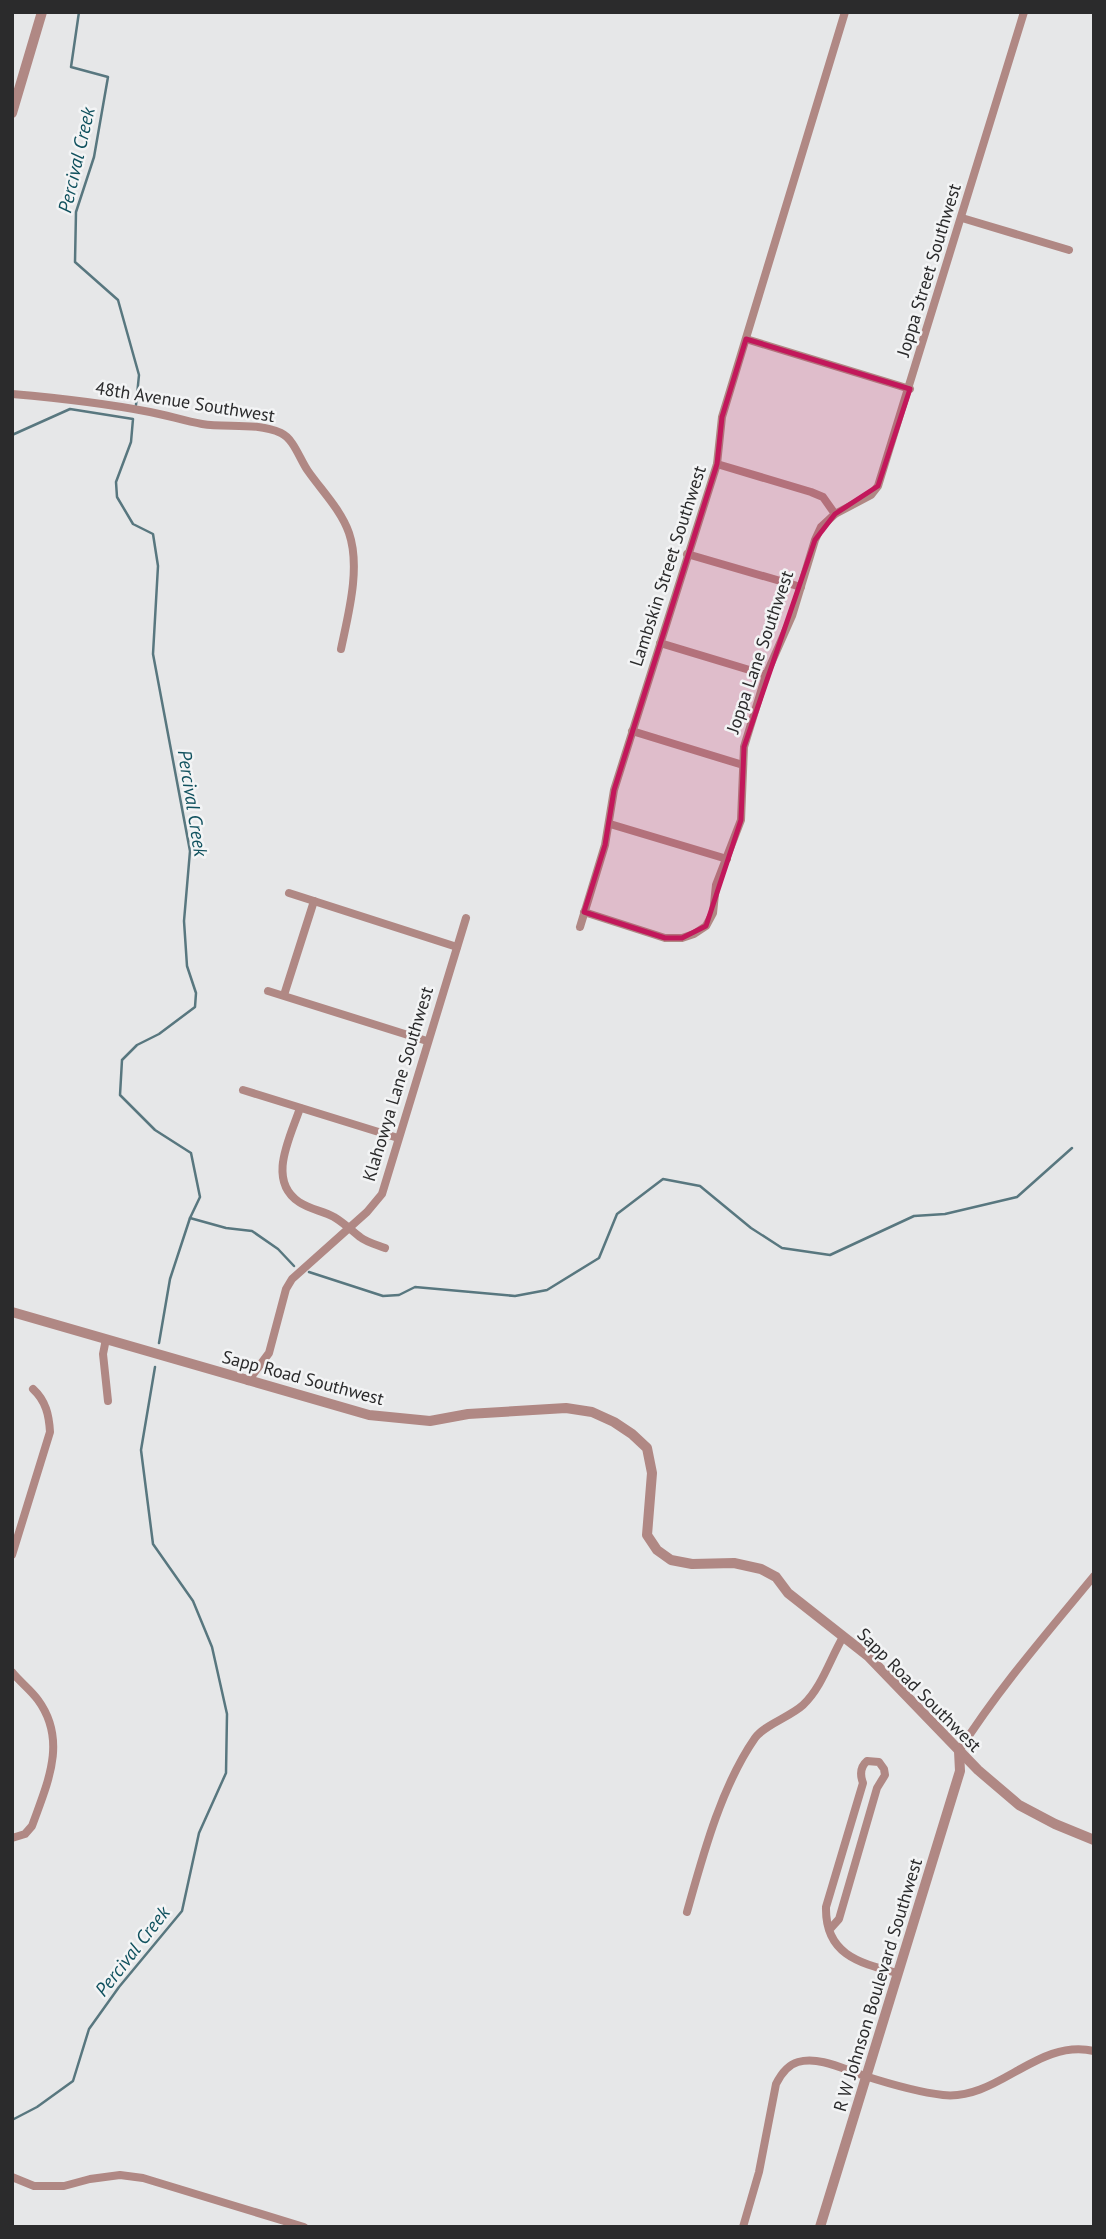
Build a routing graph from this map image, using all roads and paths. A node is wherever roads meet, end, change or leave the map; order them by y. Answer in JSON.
{"nodes":[{"id":1,"x":42,"y":12,"type":"edge"},
{"id":2,"x":845,"y":12,"type":"edge"},
{"id":3,"x":1024,"y":12,"type":"edge"},
{"id":4,"x":12,"y":113,"type":"edge"},
{"id":5,"x":961,"y":218,"type":"junction"},
{"id":6,"x":1069,"y":250,"type":"dead end"},
{"id":7,"x":746,"y":339,"type":"junction"},
{"id":8,"x":910,"y":389,"type":"junction"},
{"id":9,"x":12,"y":394,"type":"edge"},
{"id":10,"x":718,"y":464,"type":"junction"},
{"id":11,"x":835,"y":514,"type":"junction"},
{"id":12,"x":687,"y":554,"type":"junction"},
{"id":13,"x":801,"y":587,"type":"junction"},
{"id":14,"x":660,"y":643,"type":"junction"},
{"id":15,"x":341,"y":649,"type":"dead end"},
{"id":16,"x":766,"y":675,"type":"junction"},
{"id":17,"x":632,"y":731,"type":"junction"},
{"id":18,"x":743,"y":765,"type":"junction"},
{"id":19,"x":610,"y":824,"type":"junction"},
{"id":20,"x":726,"y":859,"type":"junction"},
{"id":21,"x":289,"y":893,"type":"dead end"},
{"id":22,"x":314,"y":901,"type":"junction"},
{"id":23,"x":584,"y":912,"type":"junction"},
{"id":24,"x":466,"y":918,"type":"dead end"},
{"id":25,"x":579,"y":927,"type":"dead end"},
{"id":26,"x":457,"y":947,"type":"junction"},
{"id":27,"x":268,"y":991,"type":"dead end"},
{"id":28,"x":284,"y":996,"type":"junction"},
{"id":29,"x":427,"y":1041,"type":"junction"},
{"id":30,"x":243,"y":1090,"type":"dead end"},
{"id":31,"x":300,"y":1108,"type":"junction"},
{"id":32,"x":398,"y":1138,"type":"junction"},
{"id":33,"x":349,"y":1226,"type":"junction"},
{"id":34,"x":385,"y":1248,"type":"dead end"},
{"id":35,"x":12,"y":1312,"type":"edge"},
{"id":36,"x":106,"y":1339,"type":"junction"},
{"id":37,"x":248,"y":1381,"type":"junction"},
{"id":38,"x":33,"y":1389,"type":"dead end"},
{"id":39,"x":108,"y":1401,"type":"dead end"},
{"id":40,"x":12,"y":1555,"type":"edge"},
{"id":41,"x":1094,"y":1576,"type":"edge"},
{"id":42,"x":844,"y":1637,"type":"junction"},
{"id":43,"x":14,"y":1676,"type":"edge"},
{"id":44,"x":959,"y":1751,"type":"junction"},
{"id":45,"x":12,"y":1838,"type":"edge"},
{"id":46,"x":1094,"y":1840,"type":"edge"},
{"id":47,"x":687,"y":1912,"type":"dead end"},
{"id":48,"x":830,"y":1929,"type":"junction"},
{"id":49,"x":897,"y":1973,"type":"junction"},
{"id":50,"x":1094,"y":2051,"type":"edge"},
{"id":51,"x":866,"y":2076,"type":"junction"},
{"id":52,"x":12,"y":2177,"type":"edge"},
{"id":53,"x":304,"y":2227,"type":"edge"},
{"id":54,"x":743,"y":2227,"type":"edge"},
{"id":55,"x":820,"y":2227,"type":"edge"}],
"edges":[{"from":1,"to":4,"type":"street"},
{"from":2,"to":7,"type":"street","name":"Lambskin Street Southwest"},
{"from":3,"to":5,"type":"street","name":"Joppa Street Southwest"},
{"from":5,"to":6,"type":"street"},
{"from":5,"to":8,"type":"street","name":"Joppa Street Southwest"},
{"from":7,"to":8,"type":"street"},
{"from":7,"to":10,"type":"street","name":"Lambskin Street Southwest"},
{"from":8,"to":11,"type":"street","name":"Joppa Street Southwest"},
{"from":9,"to":15,"type":"street","name":"48th Avenue Southwest"},
{"from":10,"to":11,"type":"street"},
{"from":10,"to":12,"type":"street","name":"Lambskin Street Southwest"},
{"from":11,"to":13,"type":"street","name":"Joppa Lane Southwest"},
{"from":12,"to":13,"type":"street"},
{"from":12,"to":14,"type":"street","name":"Lambskin Street Southwest"},
{"from":13,"to":16,"type":"street","name":"Joppa Lane Southwest"},
{"from":14,"to":16,"type":"street"},
{"from":14,"to":17,"type":"street","name":"Lambskin Street Southwest"},
{"from":16,"to":18,"type":"street","name":"Joppa Lane Southwest"},
{"from":17,"to":18,"type":"street"},
{"from":17,"to":19,"type":"street","name":"Lambskin Street Southwest"},
{"from":18,"to":20,"type":"street","name":"Joppa Lane Southwest"},
{"from":19,"to":20,"type":"street"},
{"from":19,"to":23,"type":"street","name":"Lambskin Street Southwest"},
{"from":20,"to":23,"type":"street","name":"Joppa Lane Southwest"},
{"from":21,"to":22,"type":"street"},
{"from":22,"to":26,"type":"street"},
{"from":22,"to":28,"type":"street"},
{"from":23,"to":25,"type":"street","name":"Lambskin Street Southwest"},
{"from":24,"to":26,"type":"street","name":"Klahowya Lane Southwest"},
{"from":26,"to":29,"type":"street","name":"Klahowya Lane Southwest"},
{"from":27,"to":28,"type":"street"},
{"from":28,"to":29,"type":"street"},
{"from":29,"to":32,"type":"street","name":"Klahowya Lane Southwest"},
{"from":30,"to":31,"type":"street"},
{"from":31,"to":32,"type":"street"},
{"from":31,"to":33,"type":"street"},
{"from":32,"to":33,"type":"street","name":"Klahowya Lane Southwest"},
{"from":33,"to":34,"type":"street"},
{"from":33,"to":37,"type":"street","name":"Klahowya Lane Southwest"},
{"from":35,"to":36,"type":"street","name":"Sapp Road Southwest"},
{"from":36,"to":37,"type":"street","name":"Sapp Road Southwest"},
{"from":36,"to":39,"type":"street"},
{"from":37,"to":42,"type":"street","name":"Sapp Road Southwest"},
{"from":38,"to":40,"type":"street"},
{"from":41,"to":44,"type":"street"},
{"from":42,"to":44,"type":"street","name":"Sapp Road Southwest"},
{"from":42,"to":47,"type":"street"},
{"from":43,"to":45,"type":"street"},
{"from":44,"to":46,"type":"street","name":"Sapp Road Southwest"},
{"from":44,"to":49,"type":"street","name":"R W Johnson Boulevard Southwest"},
{"from":48,"to":48,"type":"street"},
{"from":48,"to":49,"type":"street"},
{"from":49,"to":51,"type":"street","name":"R W Johnson Boulevard Southwest"},
{"from":50,"to":51,"type":"street"},
{"from":51,"to":54,"type":"street"},
{"from":51,"to":55,"type":"street","name":"R W Johnson Boulevard Southwest"},
{"from":52,"to":53,"type":"street"}]}
